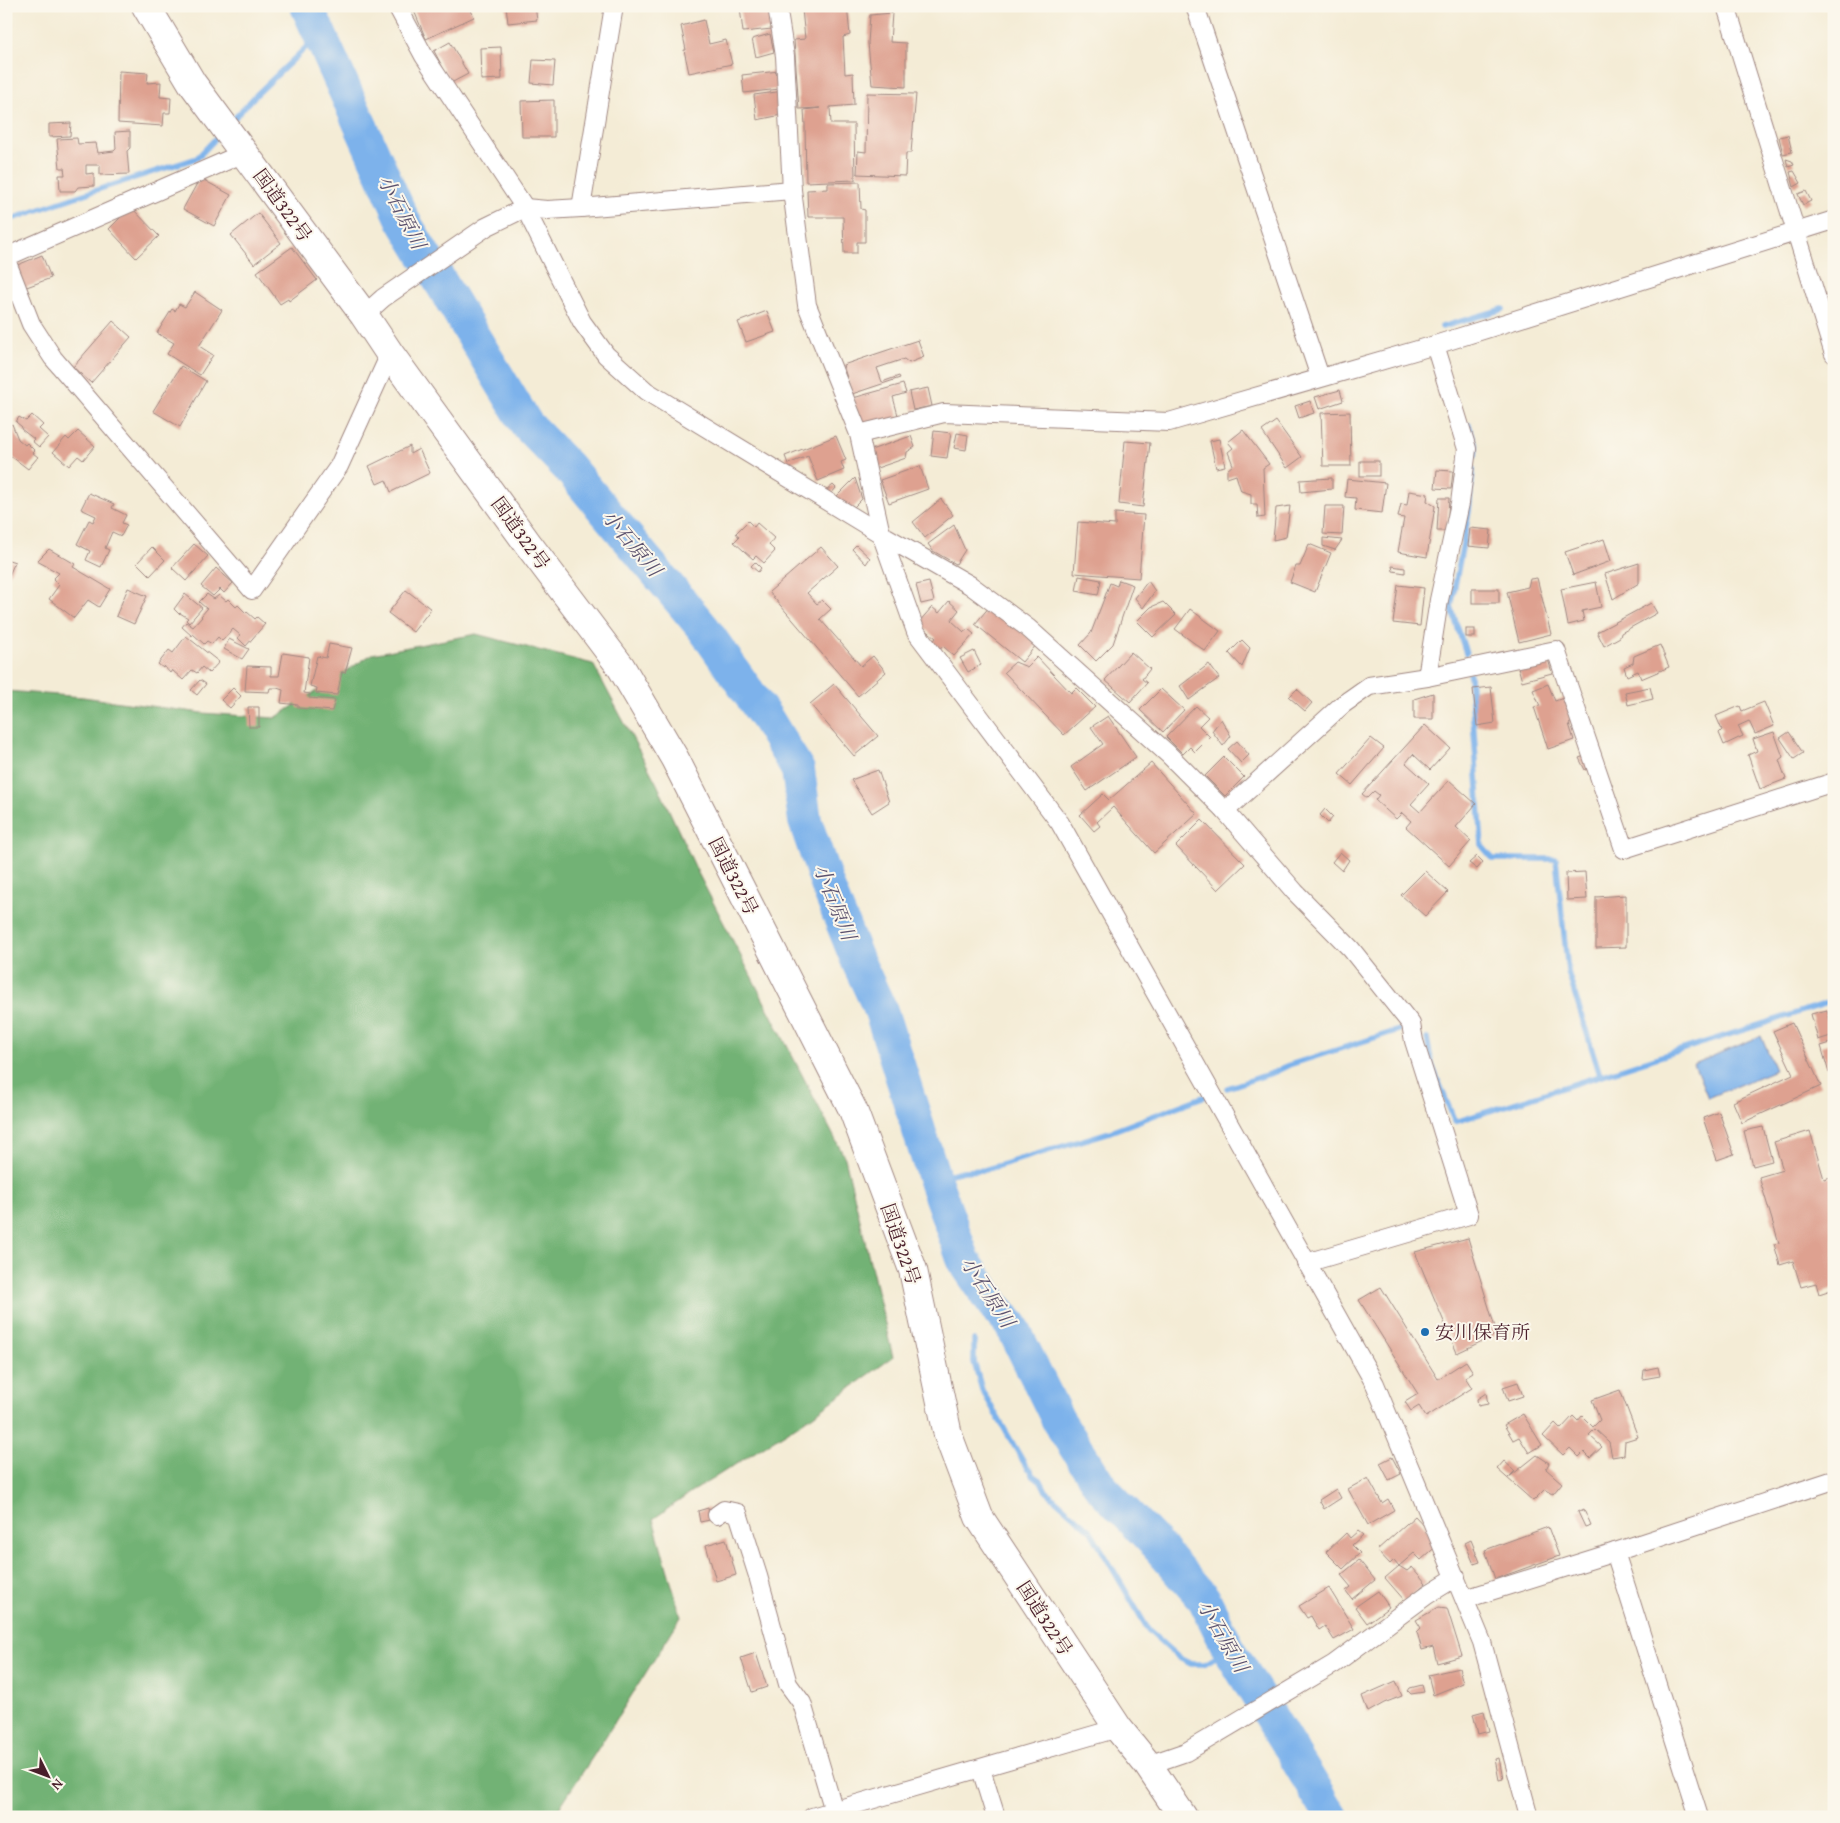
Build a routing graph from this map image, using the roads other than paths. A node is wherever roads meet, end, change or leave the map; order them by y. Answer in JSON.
{"nodes":[{"id":1,"x":146,"y":6,"type":"edge"},
{"id":2,"x":397,"y":6,"type":"edge"},
{"id":3,"x":614,"y":6,"type":"edge"},
{"id":4,"x":777,"y":6,"type":"edge"},
{"id":5,"x":1195,"y":6,"type":"edge"},
{"id":6,"x":1726,"y":6,"type":"edge"},
{"id":7,"x":239,"y":146,"type":"junction"},
{"id":8,"x":792,"y":190,"type":"junction"},
{"id":9,"x":525,"y":208,"type":"junction"},
{"id":10,"x":581,"y":208,"type":"junction"},
{"id":11,"x":1834,"y":220,"type":"edge"},
{"id":12,"x":1796,"y":232,"type":"junction"},
{"id":13,"x":6,"y":259,"type":"edge"},
{"id":14,"x":373,"y":307,"type":"junction"},
{"id":15,"x":1435,"y":345,"type":"junction"},
{"id":16,"x":390,"y":354,"type":"junction"},
{"id":17,"x":1834,"y":354,"type":"edge"},
{"id":18,"x":1320,"y":377,"type":"junction"},
{"id":19,"x":859,"y":434,"type":"junction"},
{"id":20,"x":881,"y":534,"type":"junction"},
{"id":21,"x":1427,"y":677,"type":"junction"},
{"id":22,"x":1834,"y":782,"type":"edge"},
{"id":23,"x":1225,"y":812,"type":"junction"},
{"id":24,"x":1306,"y":1264,"type":"junction"},
{"id":25,"x":1834,"y":1480,"type":"edge"},
{"id":26,"x":716,"y":1515,"type":"dead end"},
{"id":27,"x":1615,"y":1552,"type":"junction"},
{"id":28,"x":1456,"y":1577,"type":"junction"},
{"id":29,"x":1465,"y":1599,"type":"junction"},
{"id":30,"x":1118,"y":1728,"type":"junction"},
{"id":31,"x":1148,"y":1766,"type":"junction"},
{"id":32,"x":981,"y":1769,"type":"junction"},
{"id":33,"x":834,"y":1811,"type":"junction"},
{"id":34,"x":812,"y":1817,"type":"edge"},
{"id":35,"x":996,"y":1817,"type":"edge"},
{"id":36,"x":1183,"y":1817,"type":"edge"},
{"id":37,"x":1529,"y":1817,"type":"edge"},
{"id":38,"x":1699,"y":1817,"type":"edge"}],
"edges":[{"from":1,"to":7,"type":"highway","name":"国道322号"},
{"from":2,"to":9,"type":"street"},
{"from":3,"to":10,"type":"street"},
{"from":4,"to":8,"type":"street"},
{"from":5,"to":18,"type":"street"},
{"from":6,"to":12,"type":"street"},
{"from":7,"to":13,"type":"street"},
{"from":7,"to":14,"type":"highway","name":"国道322号"},
{"from":8,"to":10,"type":"street"},
{"from":8,"to":19,"type":"street"},
{"from":9,"to":10,"type":"street"},
{"from":9,"to":14,"type":"street"},
{"from":9,"to":20,"type":"street"},
{"from":11,"to":12,"type":"street"},
{"from":12,"to":15,"type":"street"},
{"from":12,"to":17,"type":"street"},
{"from":13,"to":16,"type":"street"},
{"from":14,"to":16,"type":"highway","name":"国道322号"},
{"from":15,"to":18,"type":"street"},
{"from":15,"to":21,"type":"street"},
{"from":16,"to":30,"type":"highway","name":"国道322号"},
{"from":18,"to":19,"type":"street"},
{"from":19,"to":20,"type":"street"},
{"from":20,"to":23,"type":"street"},
{"from":20,"to":24,"type":"street"},
{"from":21,"to":22,"type":"street"},
{"from":21,"to":23,"type":"street"},
{"from":23,"to":24,"type":"street"},
{"from":24,"to":28,"type":"street"},
{"from":25,"to":27,"type":"street"},
{"from":26,"to":33,"type":"street"},
{"from":27,"to":29,"type":"street"},
{"from":27,"to":38,"type":"street"},
{"from":28,"to":29,"type":"street"},
{"from":28,"to":31,"type":"street"},
{"from":29,"to":37,"type":"street"},
{"from":30,"to":31,"type":"highway","name":"国道322号"},
{"from":30,"to":32,"type":"street"},
{"from":31,"to":36,"type":"highway","name":"国道322号"},
{"from":32,"to":33,"type":"street"},
{"from":32,"to":35,"type":"street"},
{"from":33,"to":34,"type":"street"}]}
